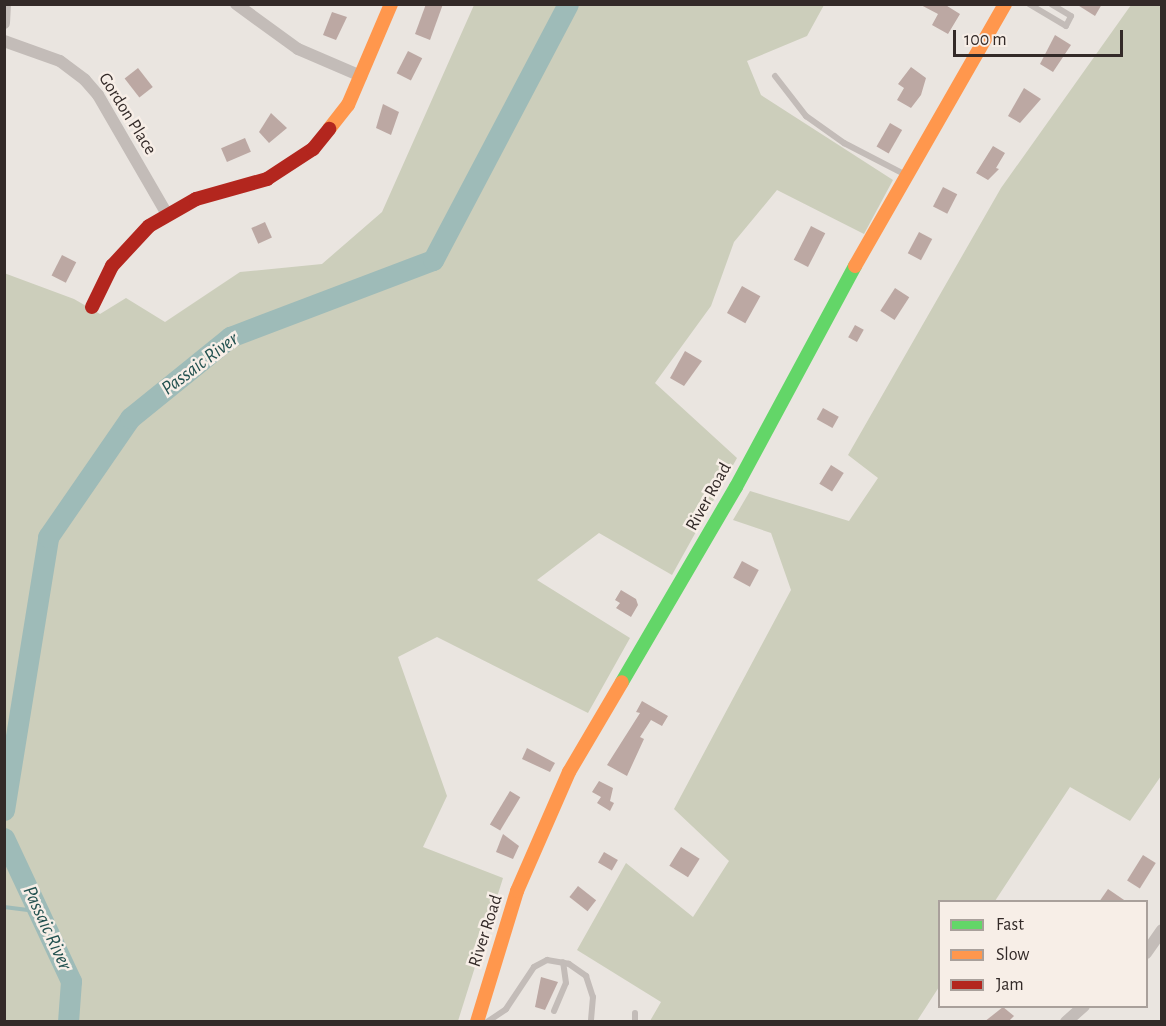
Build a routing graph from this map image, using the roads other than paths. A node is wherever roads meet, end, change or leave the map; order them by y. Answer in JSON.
{"nodes":[{"id":1,"x":5,"y":4,"type":"edge"},
{"id":2,"x":236,"y":4,"type":"edge"},
{"id":3,"x":391,"y":4,"type":"edge"},
{"id":4,"x":1005,"y":4,"type":"edge"},
{"id":5,"x":1029,"y":4,"type":"edge"},
{"id":6,"x":1051,"y":4,"type":"edge"},
{"id":7,"x":4,"y":22,"type":"edge"},
{"id":8,"x":4,"y":41,"type":"edge"},
{"id":9,"x":361,"y":76,"type":"junction"},
{"id":10,"x":775,"y":76,"type":"dead end"},
{"id":11,"x":907,"y":175,"type":"junction"},
{"id":12,"x":166,"y":214,"type":"junction"},
{"id":13,"x":92,"y":307,"type":"dead end"},
{"id":14,"x":1161,"y":930,"type":"edge"},
{"id":15,"x":1148,"y":950,"type":"edge"},
{"id":16,"x":563,"y":962,"type":"junction"},
{"id":17,"x":1082,"y":1008,"type":"edge"},
{"id":18,"x":554,"y":1011,"type":"dead end"},
{"id":19,"x":635,"y":1013,"type":"dead end"},
{"id":20,"x":477,"y":1022,"type":"edge"},
{"id":21,"x":487,"y":1022,"type":"edge"},
{"id":22,"x":591,"y":1022,"type":"edge"},
{"id":23,"x":635,"y":1022,"type":"edge"},
{"id":24,"x":1066,"y":1022,"type":"edge"}],
"edges":[{"from":1,"to":7,"type":"street"},
{"from":2,"to":9,"type":"street"},
{"from":3,"to":9,"type":"street"},
{"from":4,"to":11,"type":"street","name":"River Road"},
{"from":5,"to":6,"type":"lane"},
{"from":8,"to":12,"type":"street","name":"Gordon Place"},
{"from":9,"to":12,"type":"street"},
{"from":10,"to":11,"type":"lane"},
{"from":11,"to":20,"type":"street","name":"River Road"},
{"from":12,"to":13,"type":"street"},
{"from":14,"to":15,"type":"street"},
{"from":16,"to":18,"type":"lane"},
{"from":16,"to":21,"type":"lane"},
{"from":16,"to":22,"type":"lane"},
{"from":17,"to":24,"type":"street"},
{"from":19,"to":23,"type":"lane"}]}
